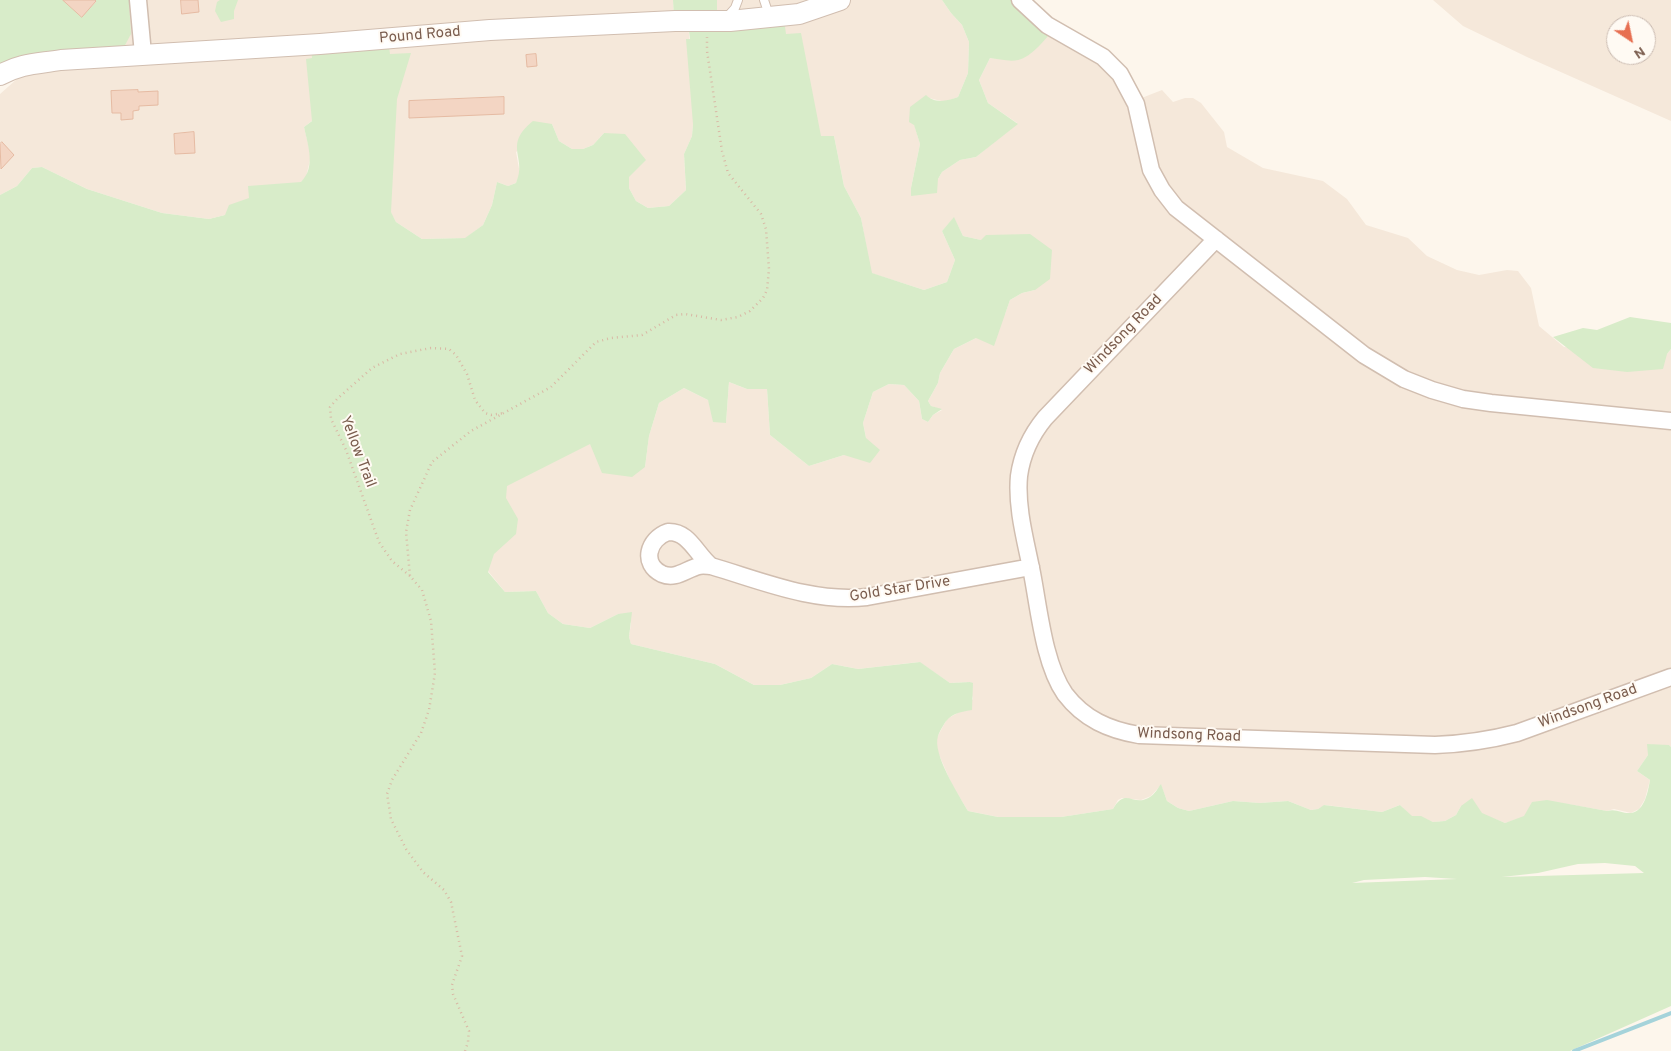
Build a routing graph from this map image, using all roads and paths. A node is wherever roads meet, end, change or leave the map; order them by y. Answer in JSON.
{"nodes":[{"id":1,"x":138,"y":0,"type":"edge"},
{"id":2,"x":738,"y":0,"type":"edge"},
{"id":3,"x":840,"y":0,"type":"edge"},
{"id":4,"x":1020,"y":0,"type":"edge"},
{"id":5,"x":767,"y":8,"type":"edge"},
{"id":6,"x":716,"y":21,"type":"junction"},
{"id":7,"x":142,"y":54,"type":"junction"},
{"id":8,"x":0,"y":76,"type":"edge"},
{"id":9,"x":1216,"y":239,"type":"junction"},
{"id":10,"x":508,"y":412,"type":"junction"},
{"id":11,"x":1671,"y":421,"type":"edge"},
{"id":12,"x":711,"y":566,"type":"dead end"},
{"id":13,"x":1031,"y":567,"type":"junction"},
{"id":14,"x":410,"y":576,"type":"junction"},
{"id":15,"x":1671,"y":677,"type":"edge"},
{"id":16,"x":464,"y":1051,"type":"edge"}],
"edges":[{"from":1,"to":7,"type":"street"},
{"from":2,"to":6,"type":"lane"},
{"from":3,"to":5,"type":"street","name":"Pound Road"},
{"from":4,"to":9,"type":"street"},
{"from":5,"to":6,"type":"street","name":"Pound Road"},
{"from":6,"to":7,"type":"street","name":"Pound Road"},
{"from":6,"to":10,"type":"path"},
{"from":7,"to":8,"type":"street","name":"Pound Road"},
{"from":9,"to":11,"type":"street"},
{"from":9,"to":13,"type":"street","name":"Windsong Road"},
{"from":10,"to":14,"type":"path"},
{"from":10,"to":14,"type":"path","name":"Yellow Trail"},
{"from":12,"to":13,"type":"street","name":"Gold Star Drive"},
{"from":13,"to":15,"type":"street","name":"Windsong Road"},
{"from":14,"to":16,"type":"path"}]}
